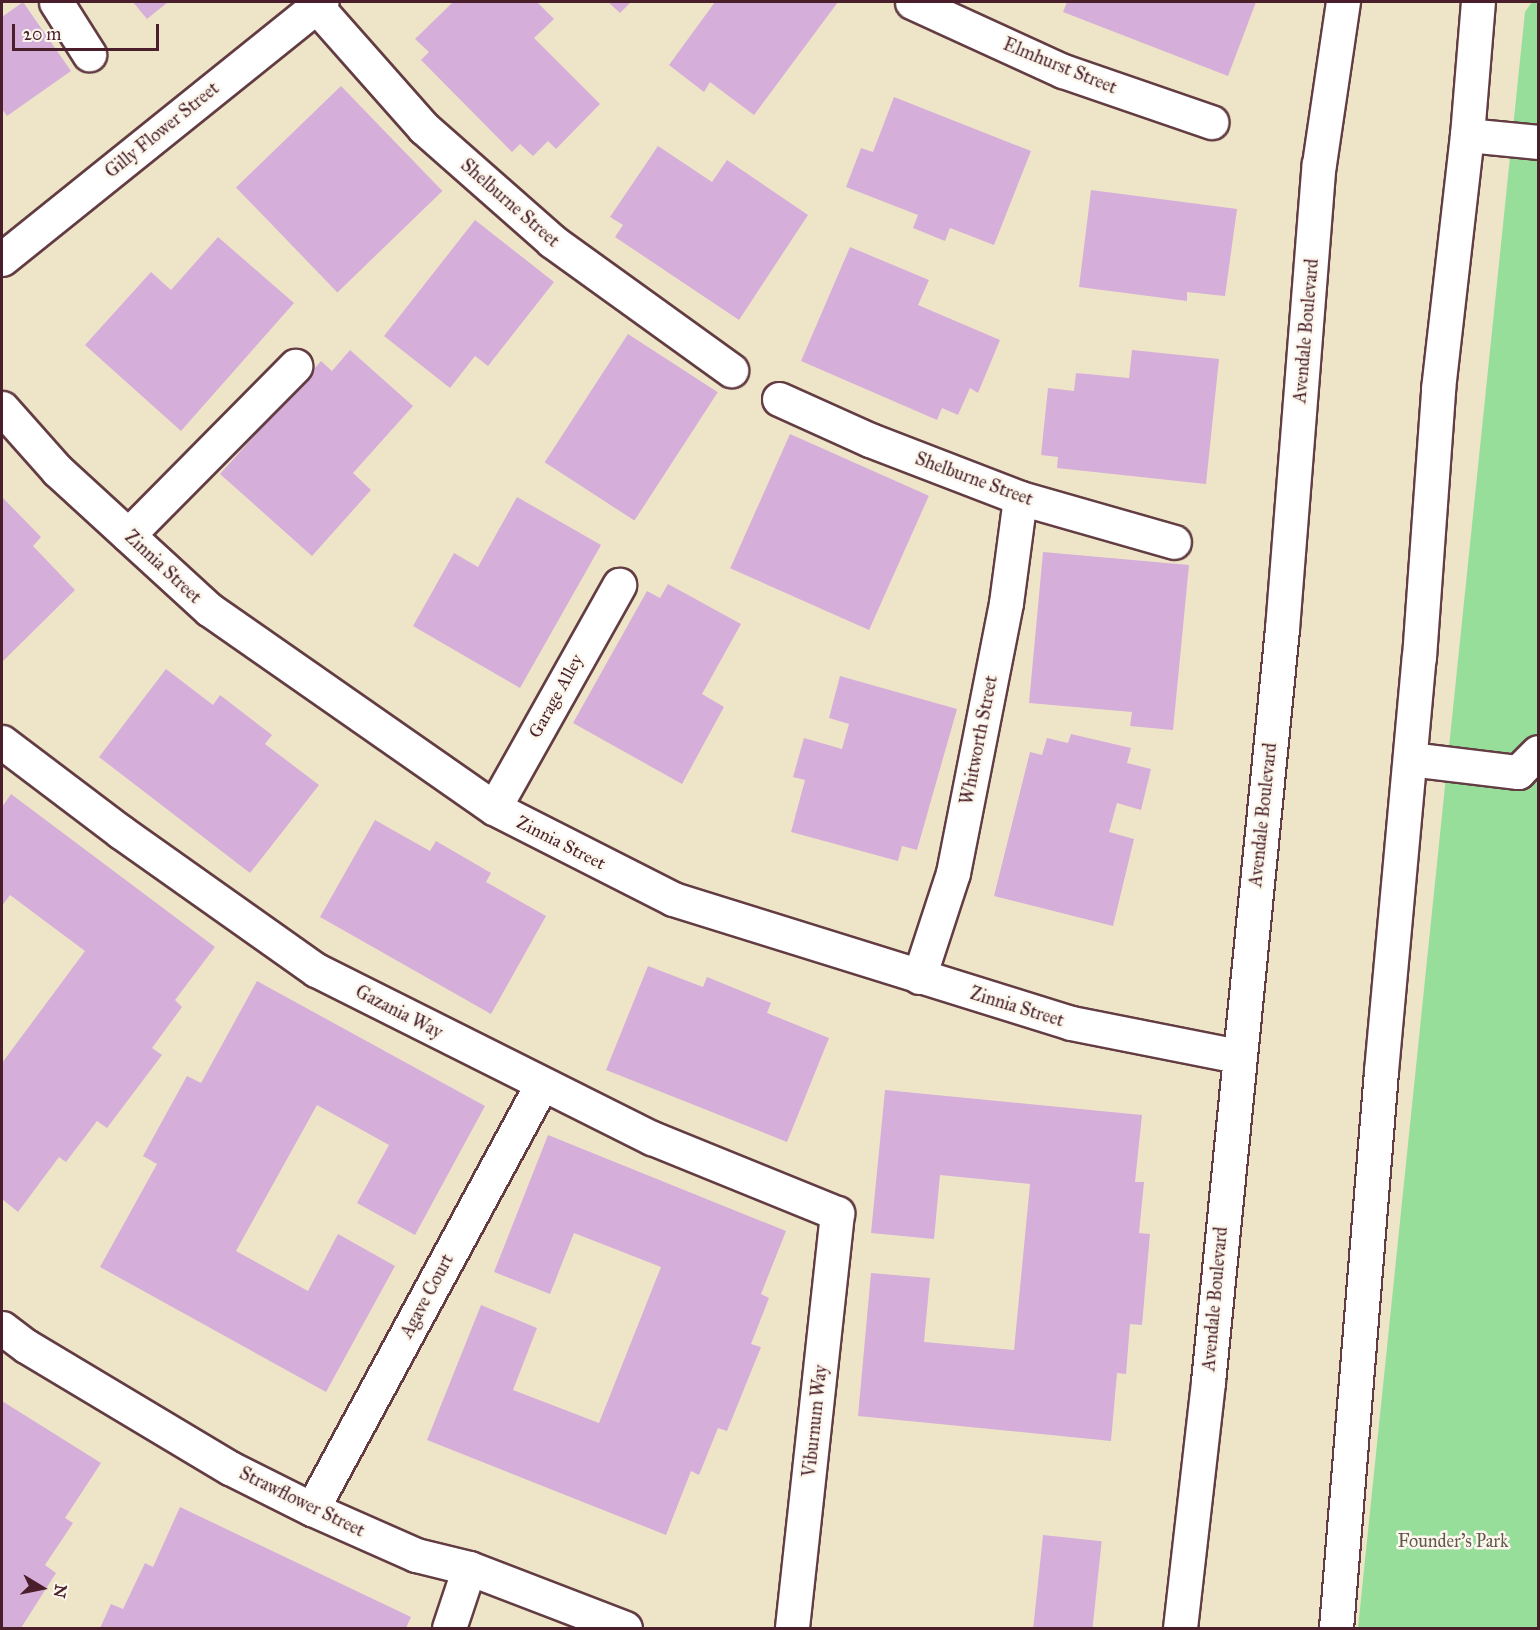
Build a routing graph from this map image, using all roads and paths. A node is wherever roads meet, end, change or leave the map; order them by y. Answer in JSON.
{"nodes":[{"id":1,"x":56,"y":2,"type":"edge"},
{"id":2,"x":912,"y":2,"type":"edge"},
{"id":3,"x":1343,"y":2,"type":"edge"},
{"id":4,"x":1478,"y":2,"type":"edge"},
{"id":5,"x":319,"y":4,"type":"edge"},
{"id":6,"x":89,"y":54,"type":"dead end"},
{"id":7,"x":1211,"y":122,"type":"dead end"},
{"id":8,"x":1467,"y":135,"type":"junction"},
{"id":9,"x":1539,"y":142,"type":"edge"},
{"id":10,"x":2,"y":259,"type":"edge"},
{"id":11,"x":295,"y":366,"type":"dead end"},
{"id":12,"x":731,"y":370,"type":"dead end"},
{"id":13,"x":779,"y":399,"type":"dead end"},
{"id":14,"x":2,"y":408,"type":"edge"},
{"id":15,"x":1020,"y":498,"type":"junction"},
{"id":16,"x":128,"y":535,"type":"junction"},
{"id":17,"x":1174,"y":542,"type":"dead end"},
{"id":18,"x":619,"y":585,"type":"dead end"},
{"id":19,"x":2,"y":742,"type":"edge"},
{"id":20,"x":1539,"y":752,"type":"edge"},
{"id":21,"x":1410,"y":759,"type":"junction"},
{"id":22,"x":494,"y":808,"type":"junction"},
{"id":23,"x":919,"y":977,"type":"junction"},
{"id":24,"x":1238,"y":1056,"type":"junction"},
{"id":25,"x":542,"y":1084,"type":"junction"},
{"id":26,"x":837,"y":1213,"type":"joint"},
{"id":27,"x":2,"y":1328,"type":"edge"},
{"id":28,"x":312,"y":1509,"type":"junction"},
{"id":29,"x":469,"y":1568,"type":"junction"},
{"id":30,"x":449,"y":1629,"type":"edge"},
{"id":31,"x":625,"y":1629,"type":"edge"},
{"id":32,"x":792,"y":1629,"type":"edge"},
{"id":33,"x":1180,"y":1629,"type":"edge"},
{"id":34,"x":1336,"y":1629,"type":"edge"}],
"edges":[{"from":1,"to":6,"type":"street"},
{"from":2,"to":7,"type":"street","name":"Elmhurst Street"},
{"from":3,"to":24,"type":"street","name":"Avendale Boulevard"},
{"from":4,"to":8,"type":"street"},
{"from":5,"to":10,"type":"street","name":"Gilly Flower Street"},
{"from":5,"to":12,"type":"street","name":"Shelburne Street"},
{"from":8,"to":9,"type":"street"},
{"from":8,"to":21,"type":"street"},
{"from":11,"to":16,"type":"street"},
{"from":13,"to":15,"type":"street","name":"Shelburne Street"},
{"from":14,"to":16,"type":"street","name":"Zinnia Street"},
{"from":15,"to":17,"type":"street","name":"Shelburne Street"},
{"from":15,"to":23,"type":"street","name":"Whitworth Street"},
{"from":16,"to":22,"type":"street","name":"Zinnia Street"},
{"from":18,"to":22,"type":"street","name":"Garage Alley"},
{"from":19,"to":25,"type":"street","name":"Gazania Way"},
{"from":20,"to":21,"type":"street"},
{"from":21,"to":34,"type":"street"},
{"from":22,"to":23,"type":"street","name":"Zinnia Street"},
{"from":23,"to":24,"type":"street","name":"Zinnia Street"},
{"from":24,"to":33,"type":"street","name":"Avendale Boulevard"},
{"from":25,"to":26,"type":"street","name":"Gazania Way"},
{"from":25,"to":28,"type":"street","name":"Agave Court"},
{"from":26,"to":32,"type":"street","name":"Viburnum Way"},
{"from":27,"to":28,"type":"street","name":"Strawflower Street"},
{"from":28,"to":29,"type":"street","name":"Strawflower Street"},
{"from":29,"to":30,"type":"street"},
{"from":29,"to":31,"type":"street","name":"Strawflower Street"}]}
